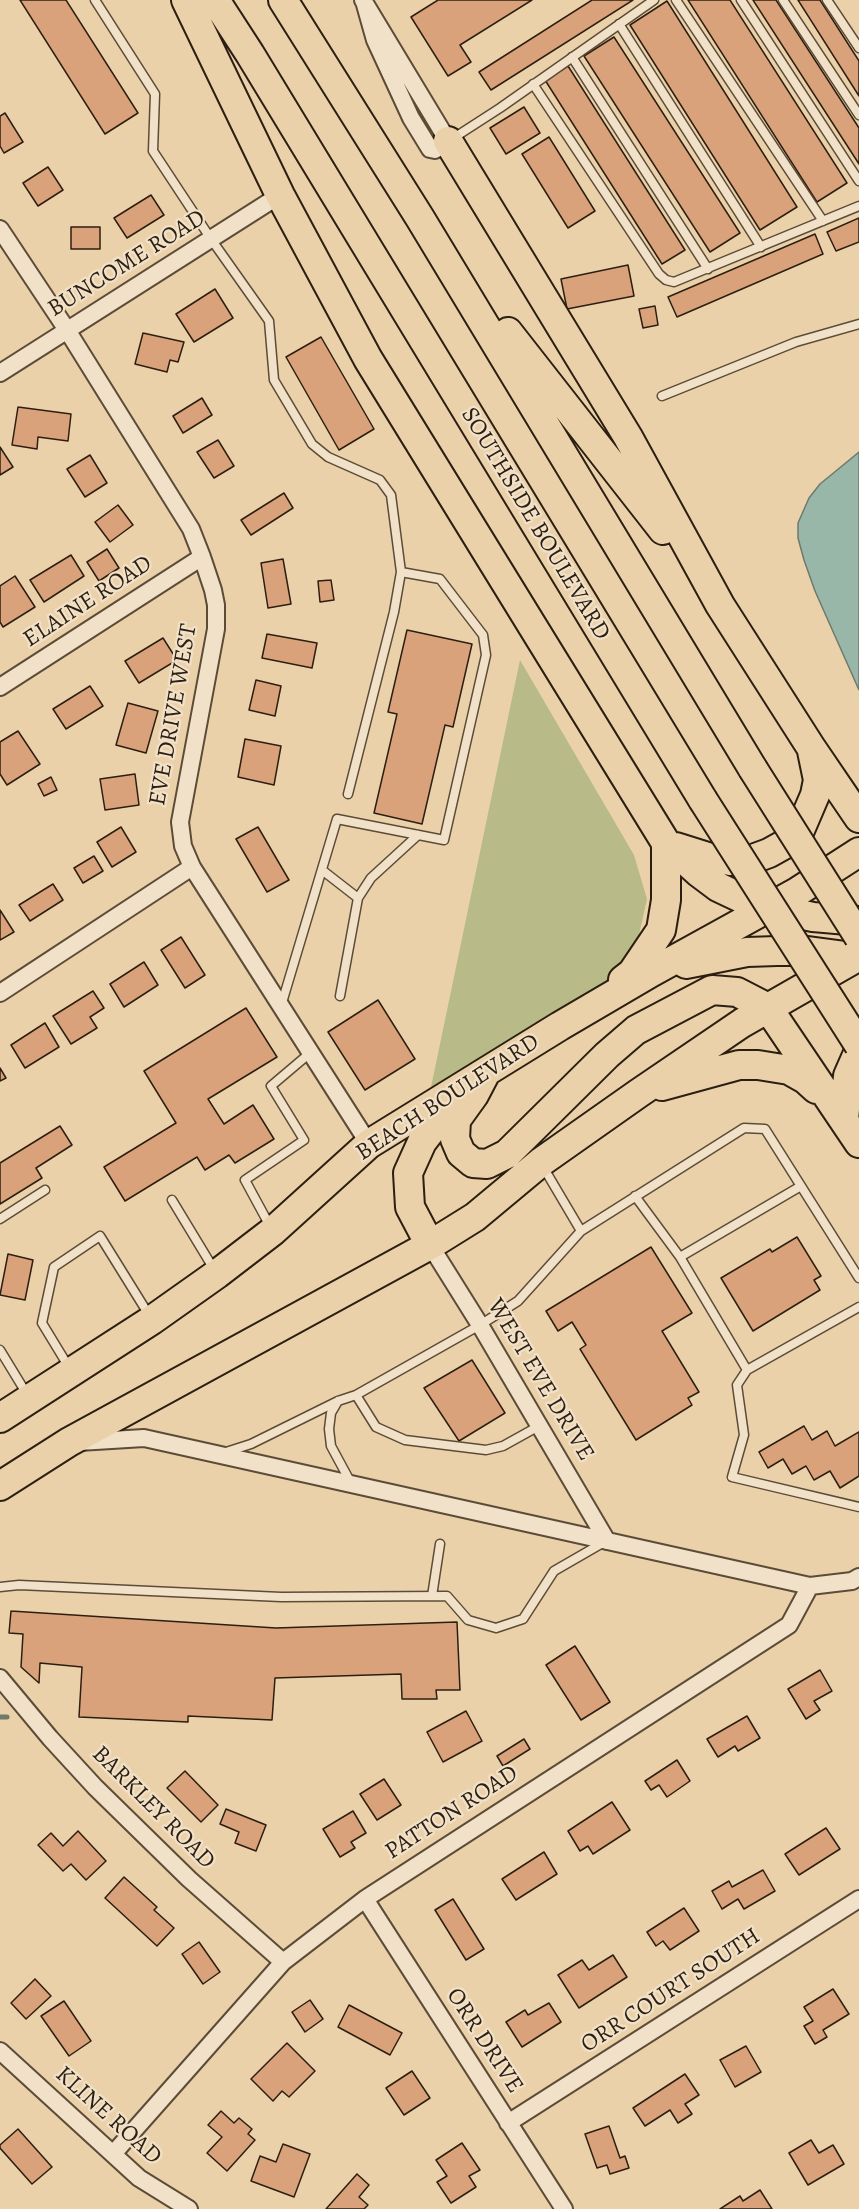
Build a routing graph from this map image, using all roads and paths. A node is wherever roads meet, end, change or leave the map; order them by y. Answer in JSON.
{"nodes":[{"id":1,"x":95,"y":0,"type":"edge"},
{"id":2,"x":186,"y":0,"type":"edge"},
{"id":3,"x":215,"y":0,"type":"edge"},
{"id":4,"x":283,"y":0,"type":"edge"},
{"id":5,"x":654,"y":0,"type":"edge"},
{"id":6,"x":676,"y":0,"type":"edge"},
{"id":7,"x":741,"y":0,"type":"edge"},
{"id":8,"x":783,"y":0,"type":"edge"},
{"id":9,"x":827,"y":0,"type":"edge"},
{"id":10,"x":364,"y":1,"type":"edge"},
{"id":11,"x":619,"y":24,"type":"junction"},
{"id":12,"x":859,"y":48,"type":"edge"},
{"id":13,"x":572,"y":57,"type":"junction"},
{"id":14,"x":533,"y":84,"type":"junction"},
{"id":15,"x":859,"y":115,"type":"edge"},
{"id":16,"x":448,"y":141,"type":"junction"},
{"id":17,"x":859,"y":181,"type":"edge"},
{"id":18,"x":280,"y":195,"type":"junction"},
{"id":19,"x":859,"y":206,"type":"edge"},
{"id":20,"x":420,"y":218,"type":"junction"},
{"id":21,"x":823,"y":221,"type":"junction"},
{"id":22,"x":0,"y":228,"type":"edge"},
{"id":23,"x":211,"y":239,"type":"junction"},
{"id":24,"x":761,"y":247,"type":"junction"},
{"id":25,"x":708,"y":269,"type":"junction"},
{"id":26,"x":859,"y":324,"type":"edge"},
{"id":27,"x":67,"y":330,"type":"junction"},
{"id":28,"x":0,"y":373,"type":"edge"},
{"id":29,"x":662,"y":396,"type":"dead end"},
{"id":30,"x":202,"y":557,"type":"junction"},
{"id":31,"x":401,"y":572,"type":"junction"},
{"id":32,"x":720,"y":606,"type":"junction"},
{"id":33,"x":0,"y":687,"type":"edge"},
{"id":34,"x":812,"y":749,"type":"junction"},
{"id":35,"x":859,"y":781,"type":"edge"},
{"id":36,"x":348,"y":794,"type":"dead end"},
{"id":37,"x":859,"y":818,"type":"edge"},
{"id":38,"x":418,"y":835,"type":"junction"},
{"id":39,"x":666,"y":843,"type":"junction"},
{"id":40,"x":859,"y":852,"type":"edge"},
{"id":41,"x":192,"y":867,"type":"junction"},
{"id":42,"x":322,"y":870,"type":"junction"},
{"id":43,"x":358,"y":898,"type":"junction"},
{"id":44,"x":770,"y":908,"type":"junction"},
{"id":45,"x":859,"y":921,"type":"edge"},
{"id":46,"x":858,"y":952,"type":"edge"},
{"id":47,"x":652,"y":972,"type":"junction"},
{"id":48,"x":0,"y":993,"type":"edge"},
{"id":49,"x":340,"y":996,"type":"dead end"},
{"id":50,"x":281,"y":1007,"type":"junction"},
{"id":51,"x":768,"y":1008,"type":"junction"},
{"id":52,"x":560,"y":1026,"type":"junction"},
{"id":53,"x":859,"y":1045,"type":"edge"},
{"id":54,"x":859,"y":1051,"type":"edge"},
{"id":55,"x":310,"y":1053,"type":"junction"},
{"id":56,"x":478,"y":1076,"type":"junction"},
{"id":57,"x":639,"y":1093,"type":"junction"},
{"id":58,"x":851,"y":1131,"type":"edge"},
{"id":59,"x":369,"y":1144,"type":"junction"},
{"id":60,"x":541,"y":1162,"type":"junction"},
{"id":61,"x":801,"y":1186,"type":"junction"},
{"id":62,"x":45,"y":1190,"type":"dead end"},
{"id":63,"x":635,"y":1196,"type":"junction"},
{"id":64,"x":172,"y":1200,"type":"dead end"},
{"id":65,"x":0,"y":1219,"type":"edge"},
{"id":66,"x":581,"y":1230,"type":"junction"},
{"id":67,"x":273,"y":1231,"type":"junction"},
{"id":68,"x":430,"y":1245,"type":"junction"},
{"id":69,"x":680,"y":1257,"type":"junction"},
{"id":70,"x":216,"y":1274,"type":"junction"},
{"id":71,"x":859,"y":1278,"type":"edge"},
{"id":72,"x":859,"y":1307,"type":"edge"},
{"id":73,"x":152,"y":1320,"type":"junction"},
{"id":74,"x":480,"y":1325,"type":"junction"},
{"id":75,"x":0,"y":1350,"type":"edge"},
{"id":76,"x":747,"y":1370,"type":"junction"},
{"id":77,"x":72,"y":1372,"type":"junction"},
{"id":78,"x":356,"y":1395,"type":"junction"},
{"id":79,"x":30,"y":1399,"type":"junction"},
{"id":80,"x":338,"y":1401,"type":"junction"},
{"id":81,"x":0,"y":1418,"type":"edge"},
{"id":82,"x":539,"y":1426,"type":"junction"},
{"id":83,"x":69,"y":1442,"type":"junction"},
{"id":84,"x":213,"y":1454,"type":"junction"},
{"id":85,"x":353,"y":1485,"type":"junction"},
{"id":86,"x":0,"y":1486,"type":"edge"},
{"id":87,"x":859,"y":1507,"type":"edge"},
{"id":88,"x":607,"y":1540,"type":"junction"},
{"id":89,"x":440,"y":1544,"type":"dead end"},
{"id":90,"x":859,"y":1577,"type":"edge"},
{"id":91,"x":810,"y":1586,"type":"junction"},
{"id":92,"x":0,"y":1587,"type":"edge"},
{"id":93,"x":432,"y":1596,"type":"junction"},
{"id":94,"x":0,"y":1678,"type":"edge"},
{"id":95,"x":365,"y":1899,"type":"junction"},
{"id":96,"x":859,"y":1899,"type":"edge"},
{"id":97,"x":283,"y":1962,"type":"junction"},
{"id":98,"x":0,"y":2051,"type":"edge"},
{"id":99,"x":508,"y":2123,"type":"junction"},
{"id":100,"x":113,"y":2154,"type":"junction"},
{"id":101,"x":189,"y":2209,"type":"edge"},
{"id":102,"x":564,"y":2209,"type":"edge"}],
"edges":[{"from":1,"to":23,"type":"lane"},
{"from":2,"to":18,"type":"highway"},
{"from":3,"to":53,"type":"highway","name":"SOUTHSIDE BOULEVARD","bridge":true},
{"from":4,"to":20,"type":"highway"},
{"from":5,"to":11,"type":"lane"},
{"from":6,"to":21,"type":"lane"},
{"from":7,"to":17,"type":"lane"},
{"from":8,"to":15,"type":"lane"},
{"from":9,"to":12,"type":"lane"},
{"from":10,"to":16,"type":"street"},
{"from":11,"to":13,"type":"lane"},
{"from":11,"to":24,"type":"lane"},
{"from":13,"to":14,"type":"lane"},
{"from":13,"to":25,"type":"lane"},
{"from":14,"to":16,"type":"lane"},
{"from":14,"to":25,"type":"lane"},
{"from":16,"to":32,"type":"highway"},
{"from":18,"to":23,"type":"street","name":"BUNCOME ROAD"},
{"from":18,"to":39,"type":"highway"},
{"from":19,"to":21,"type":"lane"},
{"from":20,"to":32,"type":"highway"},
{"from":20,"to":46,"type":"highway","bridge":true},
{"from":21,"to":24,"type":"lane"},
{"from":22,"to":27,"type":"street","name":"EVE DRIVE WEST"},
{"from":23,"to":27,"type":"street","name":"BUNCOME ROAD"},
{"from":23,"to":31,"type":"lane"},
{"from":24,"to":25,"type":"lane"},
{"from":26,"to":29,"type":"lane"},
{"from":27,"to":28,"type":"street","name":"BUNCOME ROAD"},
{"from":27,"to":30,"type":"street","name":"EVE DRIVE WEST"},
{"from":30,"to":33,"type":"street","name":"ELAINE ROAD"},
{"from":30,"to":41,"type":"street","name":"EVE DRIVE WEST"},
{"from":31,"to":36,"type":"lane"},
{"from":31,"to":38,"type":"lane"},
{"from":32,"to":34,"type":"highway"},
{"from":34,"to":35,"type":"highway"},
{"from":34,"to":37,"type":"highway"},
{"from":34,"to":39,"type":"highway"},
{"from":38,"to":42,"type":"lane"},
{"from":38,"to":43,"type":"lane"},
{"from":39,"to":44,"type":"highway"},
{"from":39,"to":52,"type":"highway"},
{"from":40,"to":44,"type":"highway","name":"BEACH BOULEVARD"},
{"from":41,"to":48,"type":"street"},
{"from":41,"to":50,"type":"street","name":"EVE DRIVE WEST"},
{"from":42,"to":43,"type":"lane"},
{"from":42,"to":50,"type":"lane"},
{"from":43,"to":49,"type":"lane"},
{"from":44,"to":45,"type":"highway"},
{"from":44,"to":47,"type":"highway","name":"BEACH BOULEVARD"},
{"from":46,"to":47,"type":"highway"},
{"from":46,"to":51,"type":"highway"},
{"from":47,"to":52,"type":"highway","name":"BEACH BOULEVARD"},
{"from":50,"to":55,"type":"street","name":"EVE DRIVE WEST"},
{"from":51,"to":56,"type":"highway"},
{"from":51,"to":57,"type":"highway"},
{"from":51,"to":58,"type":"highway"},
{"from":52,"to":56,"type":"highway","name":"BEACH BOULEVARD"},
{"from":54,"to":58,"type":"highway"},
{"from":55,"to":59,"type":"street","name":"EVE DRIVE WEST"},
{"from":55,"to":67,"type":"lane"},
{"from":56,"to":59,"type":"highway","name":"BEACH BOULEVARD"},
{"from":56,"to":68,"type":"highway"},
{"from":57,"to":58,"type":"highway"},
{"from":57,"to":60,"type":"highway"},
{"from":59,"to":67,"type":"highway","name":"BEACH BOULEVARD"},
{"from":60,"to":66,"type":"lane"},
{"from":60,"to":68,"type":"highway"},
{"from":61,"to":63,"type":"lane"},
{"from":61,"to":69,"type":"lane"},
{"from":61,"to":71,"type":"lane"},
{"from":62,"to":65,"type":"lane"},
{"from":63,"to":66,"type":"lane"},
{"from":63,"to":69,"type":"lane"},
{"from":64,"to":70,"type":"lane"},
{"from":66,"to":74,"type":"lane"},
{"from":67,"to":70,"type":"highway","name":"BEACH BOULEVARD"},
{"from":68,"to":74,"type":"street","name":"WEST EVE DRIVE"},
{"from":68,"to":83,"type":"highway"},
{"from":69,"to":76,"type":"lane"},
{"from":70,"to":73,"type":"highway","name":"BEACH BOULEVARD"},
{"from":72,"to":76,"type":"lane"},
{"from":73,"to":77,"type":"highway","name":"BEACH BOULEVARD"},
{"from":73,"to":77,"type":"lane"},
{"from":74,"to":78,"type":"lane"},
{"from":74,"to":82,"type":"street","name":"WEST EVE DRIVE"},
{"from":75,"to":79,"type":"lane"},
{"from":76,"to":87,"type":"lane"},
{"from":77,"to":79,"type":"highway","name":"BEACH BOULEVARD"},
{"from":78,"to":80,"type":"lane"},
{"from":78,"to":82,"type":"lane"},
{"from":79,"to":81,"type":"highway","name":"BEACH BOULEVARD"},
{"from":80,"to":84,"type":"lane"},
{"from":80,"to":85,"type":"lane"},
{"from":82,"to":88,"type":"street","name":"WEST EVE DRIVE"},
{"from":83,"to":84,"type":"street"},
{"from":83,"to":86,"type":"highway"},
{"from":84,"to":85,"type":"street"},
{"from":85,"to":88,"type":"street"},
{"from":88,"to":91,"type":"street"},
{"from":88,"to":93,"type":"lane"},
{"from":89,"to":93,"type":"lane"},
{"from":90,"to":91,"type":"street"},
{"from":91,"to":95,"type":"street","name":"PATTON ROAD"},
{"from":92,"to":93,"type":"lane"},
{"from":94,"to":97,"type":"street","name":"BARKLEY ROAD"},
{"from":95,"to":97,"type":"street","name":"PATTON ROAD"},
{"from":95,"to":99,"type":"street","name":"ORR DRIVE"},
{"from":96,"to":99,"type":"street","name":"ORR COURT SOUTH"},
{"from":97,"to":100,"type":"street","name":"PATTON ROAD"},
{"from":98,"to":100,"type":"street","name":"KLINE ROAD"},
{"from":99,"to":102,"type":"street","name":"ORR DRIVE"},
{"from":100,"to":101,"type":"street","name":"KLINE ROAD"}]}
